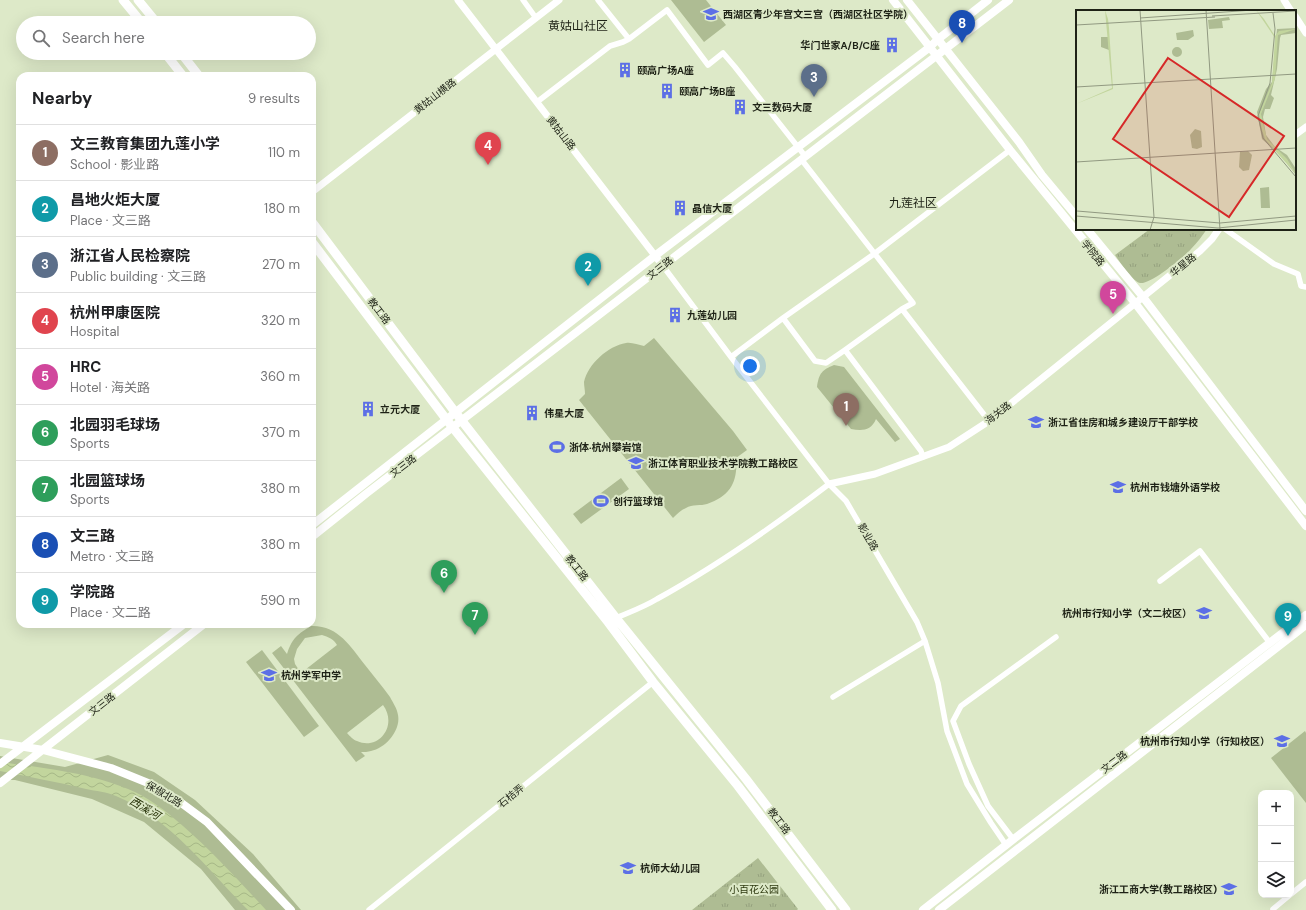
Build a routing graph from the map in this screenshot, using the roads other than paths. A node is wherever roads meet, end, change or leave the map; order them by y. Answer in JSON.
{"nodes":[{"id":1,"x":123,"y":0,"type":"edge"},
{"id":2,"x":138,"y":0,"type":"edge"},
{"id":3,"x":458,"y":0,"type":"edge"},
{"id":4,"x":523,"y":0,"type":"edge"},
{"id":5,"x":559,"y":0,"type":"edge"},
{"id":6,"x":598,"y":0,"type":"edge"},
{"id":7,"x":893,"y":0,"type":"edge"},
{"id":8,"x":907,"y":0,"type":"edge"},
{"id":9,"x":988,"y":0,"type":"edge"},
{"id":10,"x":1009,"y":0,"type":"edge"},
{"id":11,"x":1284,"y":0,"type":"edge"},
{"id":12,"x":1290,"y":10,"type":"edge"},
{"id":13,"x":136,"y":16,"type":"edge"},
{"id":14,"x":151,"y":16,"type":"edge"},
{"id":15,"x":536,"y":18,"type":"junction"},
{"id":16,"x":1296,"y":18,"type":"edge"},
{"id":17,"x":1306,"y":33,"type":"edge"},
{"id":18,"x":630,"y":39,"type":"junction"},
{"id":19,"x":937,"y":40,"type":"junction"},
{"id":20,"x":930,"y":47,"type":"junction"},
{"id":21,"x":496,"y":49,"type":"junction"},
{"id":22,"x":946,"y":50,"type":"junction"},
{"id":23,"x":937,"y":55,"type":"junction"},
{"id":24,"x":171,"y":60,"type":"edge"},
{"id":25,"x":186,"y":60,"type":"edge"},
{"id":26,"x":181,"y":72,"type":"edge"},
{"id":27,"x":196,"y":72,"type":"edge"},
{"id":28,"x":537,"y":102,"type":"junction"},
{"id":29,"x":1306,"y":127,"type":"edge"},
{"id":30,"x":1296,"y":134,"type":"edge"},
{"id":31,"x":799,"y":147,"type":"junction"},
{"id":32,"x":1010,"y":150,"type":"junction"},
{"id":33,"x":803,"y":158,"type":"junction"},
{"id":34,"x":316,"y":189,"type":"edge"},
{"id":35,"x":1076,"y":216,"type":"edge"},
{"id":36,"x":316,"y":227,"type":"edge"},
{"id":37,"x":1088,"y":230,"type":"edge"},
{"id":38,"x":1218,"y":230,"type":"edge"},
{"id":39,"x":1226,"y":230,"type":"edge"},
{"id":40,"x":316,"y":247,"type":"edge"},
{"id":41,"x":874,"y":254,"type":"junction"},
{"id":42,"x":656,"y":255,"type":"junction"},
{"id":43,"x":663,"y":266,"type":"junction"},
{"id":44,"x":1306,"y":287,"type":"edge"},
{"id":45,"x":1143,"y":297,"type":"junction"},
{"id":46,"x":1134,"y":303,"type":"junction"},
{"id":47,"x":902,"y":309,"type":"junction"},
{"id":48,"x":783,"y":318,"type":"junction"},
{"id":49,"x":845,"y":350,"type":"junction"},
{"id":50,"x":731,"y":357,"type":"junction"},
{"id":51,"x":455,"y":412,"type":"junction"},
{"id":52,"x":446,"y":419,"type":"junction"},
{"id":53,"x":462,"y":421,"type":"junction"},
{"id":54,"x":989,"y":421,"type":"junction"},
{"id":55,"x":454,"y":427,"type":"junction"},
{"id":56,"x":923,"y":457,"type":"junction"},
{"id":57,"x":829,"y":484,"type":"junction"},
{"id":58,"x":1306,"y":511,"type":"edge"},
{"id":59,"x":316,"y":522,"type":"edge"},
{"id":60,"x":1306,"y":526,"type":"edge"},
{"id":61,"x":316,"y":534,"type":"edge"},
{"id":62,"x":1160,"y":582,"type":"dead end"},
{"id":63,"x":1306,"y":615,"type":"edge"},
{"id":64,"x":616,"y":618,"type":"junction"},
{"id":65,"x":1306,"y":625,"type":"edge"},
{"id":66,"x":179,"y":628,"type":"edge"},
{"id":67,"x":199,"y":628,"type":"edge"},
{"id":68,"x":1056,"y":637,"type":"dead end"},
{"id":69,"x":925,"y":641,"type":"junction"},
{"id":70,"x":1270,"y":643,"type":"junction"},
{"id":71,"x":653,"y":682,"type":"junction"},
{"id":72,"x":833,"y":697,"type":"dead end"},
{"id":73,"x":0,"y":743,"type":"edge"},
{"id":74,"x":24,"y":747,"type":"junction"},
{"id":75,"x":43,"y":750,"type":"junction"},
{"id":76,"x":3,"y":762,"type":"edge"},
{"id":77,"x":0,"y":783,"type":"edge"},
{"id":78,"x":1013,"y":840,"type":"junction"},
{"id":79,"x":1006,"y":845,"type":"junction"},
{"id":80,"x":1306,"y":882,"type":"edge"},
{"id":81,"x":1294,"y":892,"type":"edge"},
{"id":82,"x":1287,"y":898,"type":"edge"},
{"id":83,"x":1273,"y":909,"type":"dead end"},
{"id":84,"x":291,"y":910,"type":"edge"},
{"id":85,"x":369,"y":910,"type":"edge"},
{"id":86,"x":832,"y":910,"type":"edge"},
{"id":87,"x":846,"y":910,"type":"edge"},
{"id":88,"x":923,"y":910,"type":"edge"},
{"id":89,"x":939,"y":910,"type":"edge"}],
"edges":[{"from":1,"to":13,"type":"main road"},
{"from":2,"to":14,"type":"main road"},
{"from":3,"to":21,"type":"street","name":"黄姑山路"},
{"from":4,"to":15,"type":"street"},
{"from":5,"to":15,"type":"street","name":"黄姑山横路"},
{"from":6,"to":18,"type":"street"},
{"from":7,"to":20,"type":"main road","name":"学院路"},
{"from":8,"to":19,"type":"main road"},
{"from":9,"to":19,"type":"main road","name":"文三路"},
{"from":10,"to":22,"type":"main road","name":"文三路"},
{"from":11,"to":12,"type":"street"},
{"from":15,"to":21,"type":"street","name":"黄姑山横路"},
{"from":16,"to":17,"type":"street"},
{"from":18,"to":28,"type":"street"},
{"from":18,"to":31,"type":"street"},
{"from":19,"to":20,"type":"main road","name":"文三路"},
{"from":19,"to":22,"type":"main road"},
{"from":20,"to":23,"type":"main road","name":"学院路"},
{"from":20,"to":31,"type":"main road","name":"文三路"},
{"from":21,"to":28,"type":"street","name":"黄姑山路"},
{"from":21,"to":34,"type":"street","name":"黄姑山横路"},
{"from":22,"to":23,"type":"main road","name":"文三路"},
{"from":22,"to":35,"type":"main road"},
{"from":23,"to":32,"type":"main road","name":"学院路"},
{"from":23,"to":33,"type":"main road","name":"文三路"},
{"from":24,"to":26,"type":"main road"},
{"from":25,"to":27,"type":"main road"},
{"from":28,"to":42,"type":"street","name":"黄姑山路"},
{"from":29,"to":30,"type":"street"},
{"from":31,"to":33,"type":"street"},
{"from":31,"to":42,"type":"main road","name":"文三路"},
{"from":32,"to":41,"type":"street"},
{"from":32,"to":46,"type":"main road","name":"学院路"},
{"from":33,"to":41,"type":"street"},
{"from":33,"to":43,"type":"main road","name":"文三路"},
{"from":36,"to":51,"type":"main road","name":"教工路"},
{"from":37,"to":45,"type":"main road","name":"学院路"},
{"from":38,"to":45,"type":"street","name":"华星路"},
{"from":39,"to":44,"type":"street"},
{"from":40,"to":52,"type":"main road","name":"教工路"},
{"from":41,"to":47,"type":"street"},
{"from":41,"to":48,"type":"street"},
{"from":42,"to":43,"type":"street","name":"黄姑山路"},
{"from":42,"to":51,"type":"main road","name":"文三路"},
{"from":43,"to":50,"type":"street","name":"影业路"},
{"from":43,"to":53,"type":"main road","name":"文三路"},
{"from":45,"to":46,"type":"street","name":"海关路"},
{"from":45,"to":58,"type":"main road","name":"学院路"},
{"from":46,"to":54,"type":"street","name":"海关路"},
{"from":46,"to":60,"type":"main road","name":"学院路"},
{"from":47,"to":49,"type":"street"},
{"from":47,"to":54,"type":"street"},
{"from":48,"to":49,"type":"street"},
{"from":48,"to":50,"type":"street"},
{"from":49,"to":56,"type":"street"},
{"from":50,"to":57,"type":"street","name":"影业路"},
{"from":51,"to":52,"type":"main road","name":"文三路"},
{"from":51,"to":53,"type":"main road","name":"教工路"},
{"from":52,"to":55,"type":"main road","name":"教工路"},
{"from":52,"to":59,"type":"main road","name":"文三路"},
{"from":53,"to":55,"type":"main road","name":"文三路"},
{"from":53,"to":64,"type":"main road","name":"教工路"},
{"from":54,"to":56,"type":"street","name":"海关路"},
{"from":55,"to":61,"type":"main road","name":"文三路"},
{"from":55,"to":71,"type":"main road","name":"教工路"},
{"from":56,"to":57,"type":"street","name":"海关路"},
{"from":57,"to":64,"type":"street"},
{"from":57,"to":69,"type":"street","name":"影业路"},
{"from":62,"to":70,"type":"street"},
{"from":63,"to":70,"type":"main road","name":"文二路"},
{"from":64,"to":87,"type":"main road","name":"教工路"},
{"from":65,"to":89,"type":"main road","name":"文二路"},
{"from":66,"to":74,"type":"main road","name":"文三路"},
{"from":67,"to":75,"type":"main road","name":"文三路"},
{"from":68,"to":78,"type":"street"},
{"from":69,"to":72,"type":"street"},
{"from":69,"to":79,"type":"street","name":"影业路"},
{"from":70,"to":78,"type":"main road","name":"文二路"},
{"from":71,"to":85,"type":"street","name":"石桔弄"},
{"from":71,"to":86,"type":"main road","name":"教工路"},
{"from":73,"to":74,"type":"main road","name":"保俶北路"},
{"from":74,"to":75,"type":"main road","name":"保俶北路"},
{"from":74,"to":76,"type":"main road","name":"文三路"},
{"from":75,"to":77,"type":"main road","name":"文三路"},
{"from":75,"to":84,"type":"main road","name":"保俶北路"},
{"from":78,"to":79,"type":"main road","name":"文二路"},
{"from":79,"to":88,"type":"main road","name":"文二路"},
{"from":80,"to":81,"type":"street"},
{"from":82,"to":83,"type":"street"}]}
